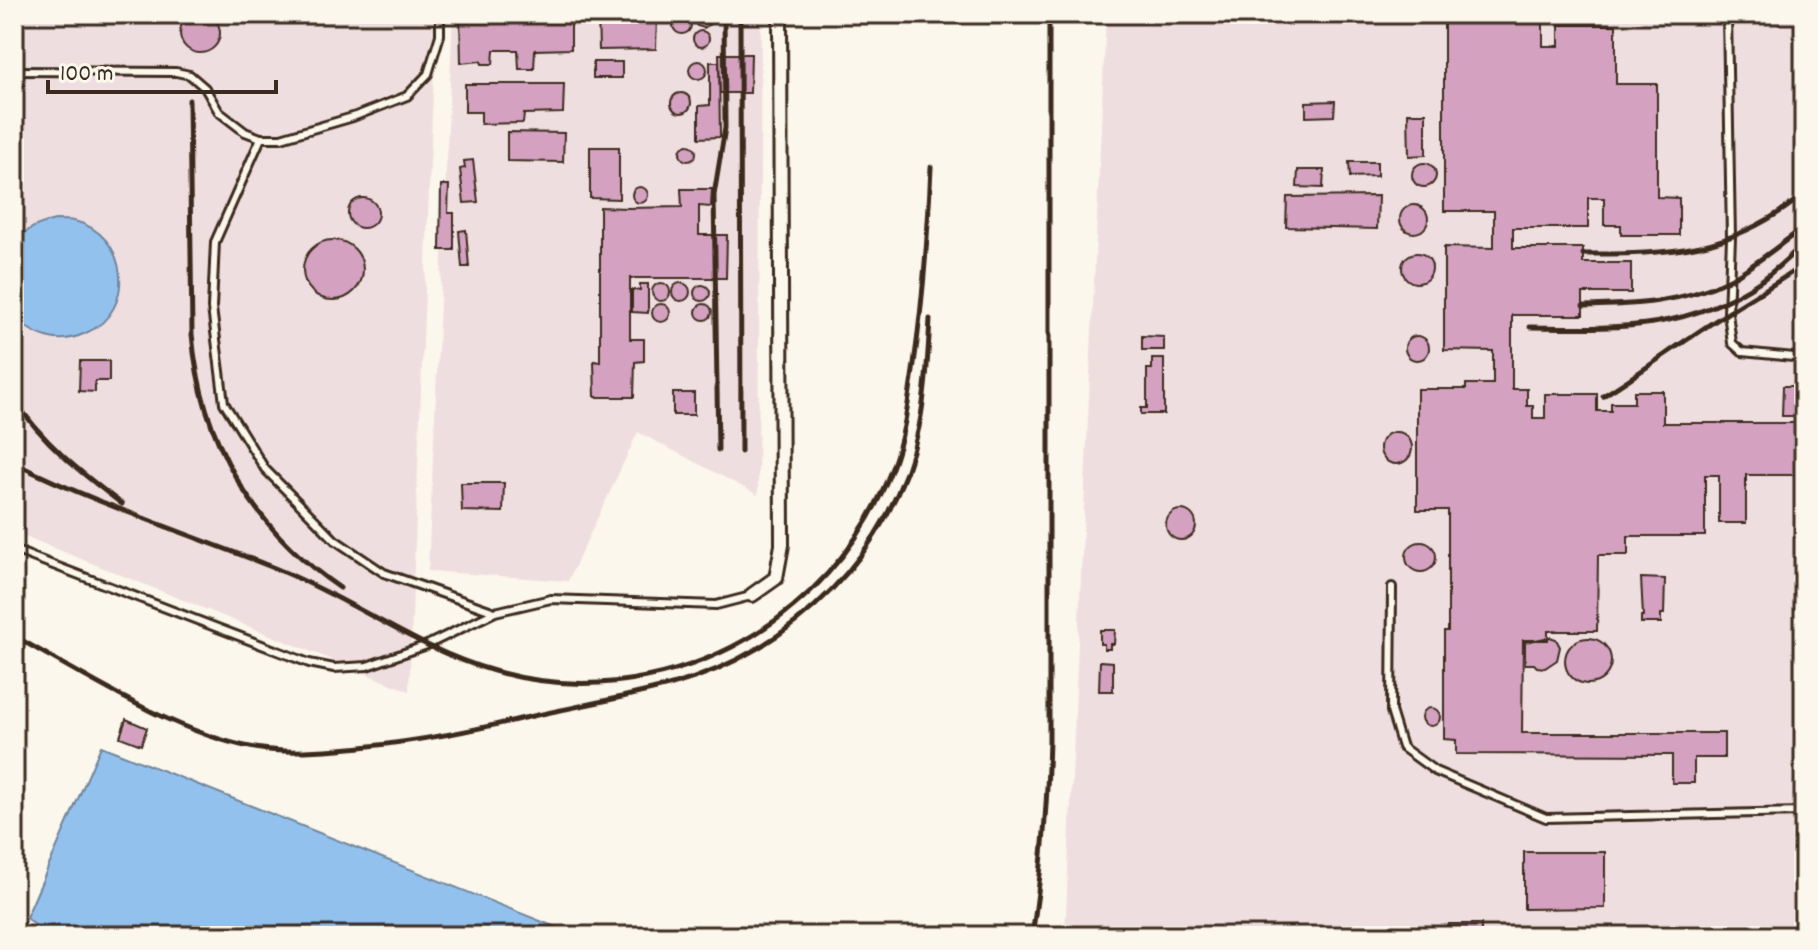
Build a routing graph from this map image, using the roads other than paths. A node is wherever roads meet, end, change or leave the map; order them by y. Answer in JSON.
{"nodes":[{"id":1,"x":440,"y":14,"type":"edge"},
{"id":2,"x":780,"y":14,"type":"edge"},
{"id":3,"x":1727,"y":14,"type":"edge"},
{"id":4,"x":14,"y":71,"type":"edge"},
{"id":5,"x":261,"y":138,"type":"junction"},
{"id":6,"x":1804,"y":358,"type":"edge"},
{"id":7,"x":14,"y":550,"type":"edge"},
{"id":8,"x":1392,"y":587,"type":"dead end"},
{"id":9,"x":752,"y":595,"type":"joint"},
{"id":10,"x":495,"y":612,"type":"junction"},
{"id":11,"x":1804,"y":812,"type":"edge"}],
"edges":[{"from":1,"to":5,"type":"lane"},
{"from":2,"to":9,"type":"street"},
{"from":3,"to":6,"type":"lane"},
{"from":4,"to":5,"type":"lane"},
{"from":5,"to":10,"type":"lane"},
{"from":7,"to":10,"type":"lane"},
{"from":8,"to":11,"type":"lane"},
{"from":9,"to":10,"type":"lane"}]}
